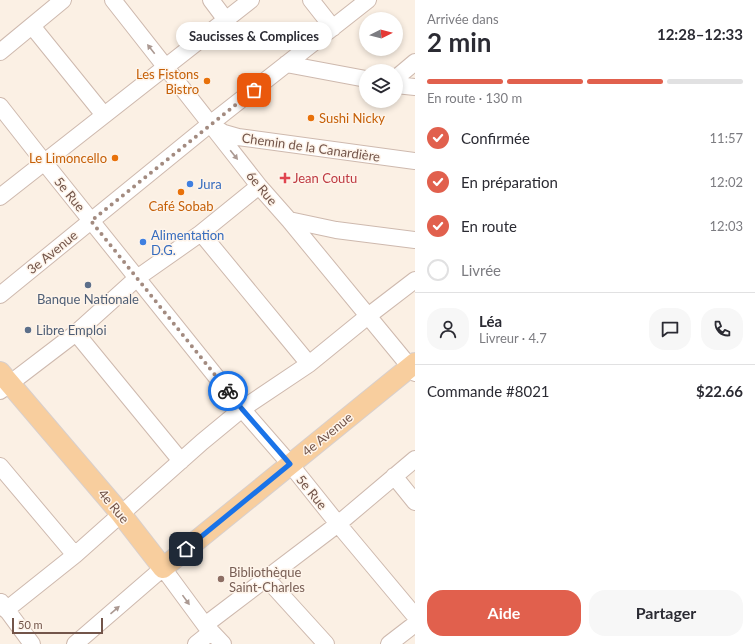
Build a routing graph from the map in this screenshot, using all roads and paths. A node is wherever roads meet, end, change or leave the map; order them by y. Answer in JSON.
{"nodes":[{"id":1,"x":62,"y":0,"type":"edge"},
{"id":2,"x":113,"y":0,"type":"edge"},
{"id":3,"x":211,"y":0,"type":"edge"},
{"id":4,"x":251,"y":0,"type":"edge"},
{"id":5,"x":311,"y":0,"type":"edge"},
{"id":6,"x":368,"y":0,"type":"edge"},
{"id":7,"x":226,"y":20,"type":"junction"},
{"id":8,"x":32,"y":26,"type":"junction"},
{"id":9,"x":332,"y":28,"type":"junction"},
{"id":10,"x":0,"y":52,"type":"edge"},
{"id":11,"x":415,"y":62,"type":"edge"},
{"id":12,"x":286,"y":64,"type":"junction"},
{"id":13,"x":165,"y":67,"type":"junction"},
{"id":14,"x":403,"y":72,"type":"edge"},
{"id":15,"x":359,"y":79,"type":"edge"},
{"id":16,"x":403,"y":86,"type":"edge"},
{"id":17,"x":415,"y":87,"type":"edge"},
{"id":18,"x":0,"y":106,"type":"edge"},
{"id":19,"x":104,"y":115,"type":"junction"},
{"id":20,"x":210,"y":124,"type":"junction"},
{"id":21,"x":415,"y":161,"type":"edge"},
{"id":22,"x":44,"y":162,"type":"junction"},
{"id":23,"x":259,"y":186,"type":"junction"},
{"id":24,"x":0,"y":197,"type":"edge"},
{"id":25,"x":289,"y":220,"type":"junction"},
{"id":26,"x":91,"y":221,"type":"junction"},
{"id":27,"x":201,"y":233,"type":"junction"},
{"id":28,"x":415,"y":240,"type":"edge"},
{"id":29,"x":137,"y":278,"type":"junction"},
{"id":30,"x":415,"y":280,"type":"edge"},
{"id":31,"x":0,"y":295,"type":"edge"},
{"id":32,"x":368,"y":316,"type":"junction"},
{"id":33,"x":76,"y":333,"type":"junction"},
{"id":34,"x":309,"y":364,"type":"junction"},
{"id":35,"x":413,"y":367,"type":"edge"},
{"id":36,"x":3,"y":382,"type":"edge"},
{"id":37,"x":242,"y":409,"type":"junction"},
{"id":38,"x":415,"y":459,"type":"edge"},
{"id":39,"x":181,"y":461,"type":"junction"},
{"id":40,"x":290,"y":464,"type":"junction"},
{"id":41,"x":0,"y":466,"type":"edge"},
{"id":42,"x":394,"y":476,"type":"junction"},
{"id":43,"x":415,"y":502,"type":"edge"},
{"id":44,"x":121,"y":514,"type":"junction"},
{"id":45,"x":338,"y":524,"type":"junction"},
{"id":46,"x":75,"y":555,"type":"junction"},
{"id":47,"x":163,"y":568,"type":"junction"},
{"id":48,"x":267,"y":578,"type":"junction"},
{"id":49,"x":3,"y":605,"type":"edge"},
{"id":50,"x":415,"y":616,"type":"edge"},
{"id":51,"x":415,"y":624,"type":"edge"},
{"id":52,"x":208,"y":628,"type":"junction"},
{"id":53,"x":32,"y":644,"type":"edge"},
{"id":54,"x":75,"y":644,"type":"edge"},
{"id":55,"x":196,"y":644,"type":"edge"},
{"id":56,"x":223,"y":644,"type":"edge"},
{"id":57,"x":326,"y":644,"type":"edge"},
{"id":58,"x":389,"y":644,"type":"edge"}],
"edges":[{"from":1,"to":8,"type":"street"},
{"from":13,"to":2,"type":"street","name":"6e Rue","one_way":true},
{"from":3,"to":7,"type":"street"},
{"from":4,"to":7,"type":"street"},
{"from":5,"to":9,"type":"street"},
{"from":6,"to":9,"type":"street","name":"3e Avenue"},
{"from":7,"to":13,"type":"street"},
{"from":8,"to":10,"type":"street"},
{"from":8,"to":19,"type":"street"},
{"from":9,"to":12,"type":"street","name":"3e Avenue"},
{"from":11,"to":14,"type":"street"},
{"from":12,"to":15,"type":"street"},
{"from":12,"to":20,"type":"street","name":"3e Avenue"},
{"from":13,"to":19,"type":"street"},
{"from":13,"to":20,"type":"street","name":"6e Rue"},
{"from":16,"to":17,"type":"street"},
{"from":18,"to":22,"type":"street","name":"5e Rue"},
{"from":19,"to":22,"type":"street"},
{"from":20,"to":21,"type":"street","name":"Chemin de la Canardière"},
{"from":20,"to":23,"type":"street","name":"6e Rue","one_way":true},
{"from":20,"to":26,"type":"street","name":"3e Avenue"},
{"from":22,"to":24,"type":"street"},
{"from":22,"to":26,"type":"street","name":"5e Rue"},
{"from":23,"to":25,"type":"street","name":"6e Rue"},
{"from":23,"to":27,"type":"street"},
{"from":25,"to":28,"type":"street"},
{"from":25,"to":32,"type":"street","name":"6e Rue"},
{"from":26,"to":29,"type":"street","name":"5e Rue"},
{"from":26,"to":31,"type":"street","name":"3e Avenue"},
{"from":27,"to":29,"type":"street"},
{"from":27,"to":34,"type":"street"},
{"from":29,"to":33,"type":"street"},
{"from":29,"to":37,"type":"street","name":"5e Rue"},
{"from":30,"to":32,"type":"street"},
{"from":32,"to":34,"type":"street"},
{"from":32,"to":35,"type":"street","name":"6e Rue"},
{"from":33,"to":36,"type":"street"},
{"from":33,"to":39,"type":"street"},
{"from":34,"to":37,"type":"street"},
{"from":35,"to":40,"type":"main road","name":"4e Avenue"},
{"from":36,"to":44,"type":"main road","name":"4e Rue"},
{"from":37,"to":39,"type":"street"},
{"from":37,"to":40,"type":"street","name":"5e Rue"},
{"from":38,"to":42,"type":"street"},
{"from":39,"to":44,"type":"street"},
{"from":40,"to":45,"type":"street","name":"5e Rue"},
{"from":40,"to":47,"type":"main road","name":"4e Avenue"},
{"from":41,"to":46,"type":"street"},
{"from":42,"to":43,"type":"street"},
{"from":42,"to":45,"type":"street"},
{"from":44,"to":46,"type":"street"},
{"from":44,"to":47,"type":"main road","name":"4e Rue"},
{"from":45,"to":48,"type":"street"},
{"from":45,"to":50,"type":"street","name":"5e Rue"},
{"from":46,"to":49,"type":"street"},
{"from":47,"to":52,"type":"street","name":"4e Rue","one_way":true},
{"from":54,"to":47,"type":"street","name":"4e Avenue","one_way":true},
{"from":48,"to":52,"type":"street"},
{"from":48,"to":57,"type":"street"},
{"from":49,"to":53,"type":"street"},
{"from":51,"to":58,"type":"street"},
{"from":52,"to":55,"type":"street"},
{"from":52,"to":56,"type":"street","name":"4e Rue"}]}
